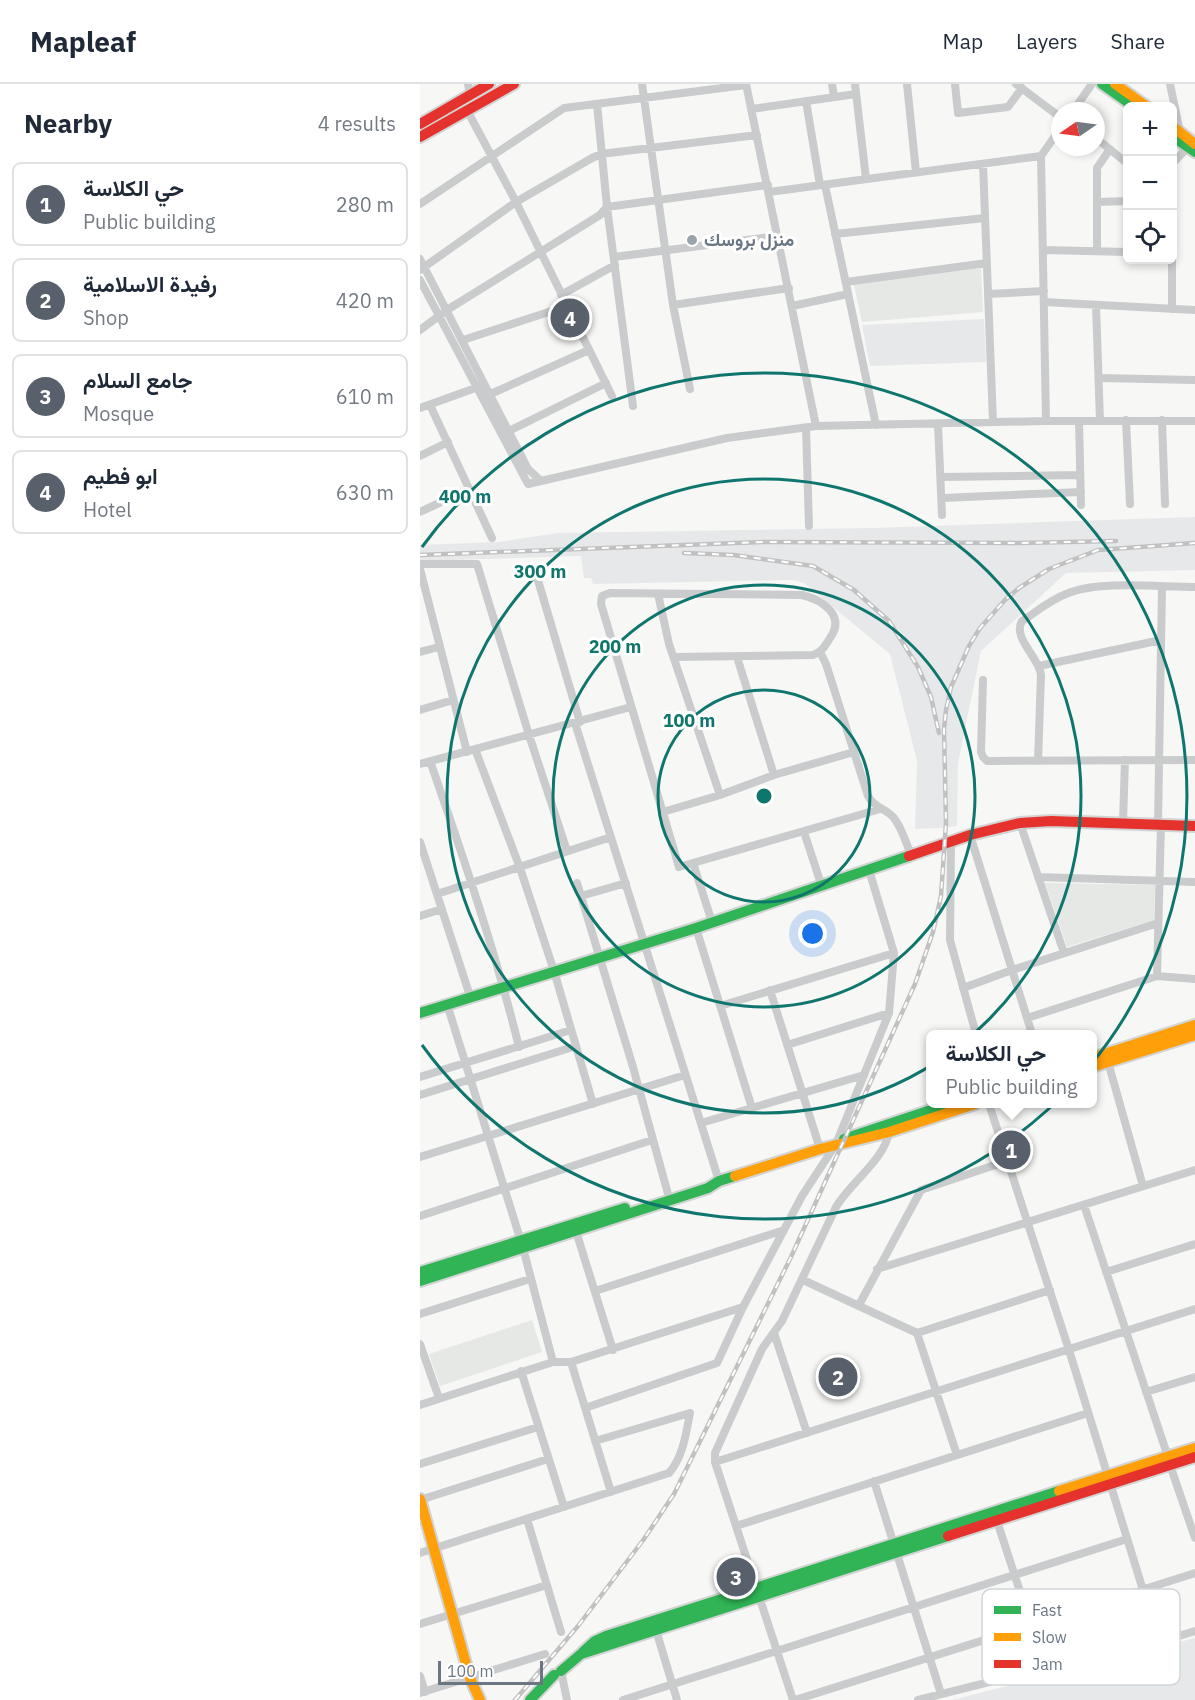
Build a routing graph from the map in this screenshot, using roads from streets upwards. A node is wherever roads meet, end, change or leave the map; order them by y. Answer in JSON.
{"nodes":[{"id":1,"x":489,"y":84,"type":"edge"},
{"id":2,"x":514,"y":84,"type":"edge"},
{"id":3,"x":642,"y":84,"type":"edge"},
{"id":4,"x":746,"y":84,"type":"edge"},
{"id":5,"x":832,"y":84,"type":"edge"},
{"id":6,"x":855,"y":84,"type":"edge"},
{"id":7,"x":907,"y":84,"type":"edge"},
{"id":8,"x":955,"y":84,"type":"edge"},
{"id":9,"x":1092,"y":84,"type":"edge"},
{"id":10,"x":1102,"y":84,"type":"edge"},
{"id":11,"x":1115,"y":84,"type":"edge"},
{"id":12,"x":1170,"y":84,"type":"edge"},
{"id":13,"x":1019,"y":86,"type":"edge"},
{"id":14,"x":469,"y":89,"type":"edge"},
{"id":15,"x":856,"y":94,"type":"junction"},
{"id":16,"x":834,"y":97,"type":"junction"},
{"id":17,"x":644,"y":98,"type":"junction"},
{"id":18,"x":806,"y":101,"type":"junction"},
{"id":19,"x":1079,"y":102,"type":"edge"},
{"id":20,"x":1127,"y":102,"type":"edge"},
{"id":21,"x":1140,"y":102,"type":"edge"},
{"id":22,"x":1172,"y":102,"type":"edge"},
{"id":23,"x":597,"y":104,"type":"junction"},
{"id":24,"x":752,"y":110,"type":"junction"},
{"id":25,"x":1051,"y":110,"type":"edge"},
{"id":26,"x":468,"y":112,"type":"junction"},
{"id":27,"x":420,"y":124,"type":"edge"},
{"id":28,"x":1177,"y":133,"type":"edge"},
{"id":29,"x":757,"y":135,"type":"junction"},
{"id":30,"x":420,"y":137,"type":"edge"},
{"id":31,"x":1051,"y":142,"type":"edge"},
{"id":32,"x":1105,"y":145,"type":"edge"},
{"id":33,"x":651,"y":148,"type":"junction"},
{"id":34,"x":1193,"y":148,"type":"edge"},
{"id":35,"x":1110,"y":149,"type":"junction"},
{"id":36,"x":602,"y":154,"type":"junction"},
{"id":37,"x":492,"y":156,"type":"junction"},
{"id":38,"x":1041,"y":156,"type":"junction"},
{"id":39,"x":1123,"y":160,"type":"edge"},
{"id":40,"x":1177,"y":161,"type":"edge"},
{"id":41,"x":983,"y":164,"type":"junction"},
{"id":42,"x":916,"y":172,"type":"junction"},
{"id":43,"x":866,"y":179,"type":"junction"},
{"id":44,"x":822,"y":185,"type":"junction"},
{"id":45,"x":768,"y":188,"type":"junction"},
{"id":46,"x":658,"y":200,"type":"junction"},
{"id":47,"x":1123,"y":201,"type":"edge"},
{"id":48,"x":516,"y":202,"type":"junction"},
{"id":49,"x":1097,"y":202,"type":"junction"},
{"id":50,"x":420,"y":204,"type":"edge"},
{"id":51,"x":607,"y":207,"type":"junction"},
{"id":52,"x":985,"y":218,"type":"junction"},
{"id":53,"x":836,"y":234,"type":"junction"},
{"id":54,"x":778,"y":236,"type":"junction"},
{"id":55,"x":1043,"y":250,"type":"junction"},
{"id":56,"x":665,"y":251,"type":"junction"},
{"id":57,"x":1097,"y":251,"type":"junction"},
{"id":58,"x":539,"y":252,"type":"junction"},
{"id":59,"x":1123,"y":252,"type":"edge"},
{"id":60,"x":614,"y":261,"type":"junction"},
{"id":61,"x":987,"y":263,"type":"junction"},
{"id":62,"x":1172,"y":264,"type":"edge"},
{"id":63,"x":421,"y":265,"type":"edge"},
{"id":64,"x":420,"y":280,"type":"edge"},
{"id":65,"x":846,"y":282,"type":"junction"},
{"id":66,"x":789,"y":288,"type":"junction"},
{"id":67,"x":1044,"y":291,"type":"junction"},
{"id":68,"x":848,"y":294,"type":"junction"},
{"id":69,"x":988,"y":294,"type":"junction"},
{"id":70,"x":561,"y":295,"type":"junction"},
{"id":71,"x":1044,"y":302,"type":"junction"},
{"id":72,"x":673,"y":305,"type":"junction"},
{"id":73,"x":1096,"y":305,"type":"junction"},
{"id":74,"x":567,"y":306,"type":"junction"},
{"id":75,"x":792,"y":306,"type":"junction"},
{"id":76,"x":1172,"y":309,"type":"junction"},
{"id":77,"x":447,"y":310,"type":"junction"},
{"id":78,"x":1195,"y":310,"type":"edge"},
{"id":79,"x":439,"y":317,"type":"junction"},
{"id":80,"x":420,"y":330,"type":"edge"},
{"id":81,"x":463,"y":340,"type":"junction"},
{"id":82,"x":589,"y":350,"type":"junction"},
{"id":83,"x":1098,"y":378,"type":"junction"},
{"id":84,"x":1195,"y":380,"type":"edge"},
{"id":85,"x":606,"y":383,"type":"junction"},
{"id":86,"x":481,"y":386,"type":"junction"},
{"id":87,"x":690,"y":389,"type":"dead end"},
{"id":88,"x":486,"y":396,"type":"junction"},
{"id":89,"x":612,"y":396,"type":"dead end"},
{"id":90,"x":430,"y":405,"type":"junction"},
{"id":91,"x":633,"y":406,"type":"dead end"},
{"id":92,"x":420,"y":408,"type":"edge"},
{"id":93,"x":1126,"y":420,"type":"junction"},
{"id":94,"x":1162,"y":420,"type":"junction"},
{"id":95,"x":1046,"y":421,"type":"junction"},
{"id":96,"x":1079,"y":421,"type":"junction"},
{"id":97,"x":1100,"y":421,"type":"junction"},
{"id":98,"x":1195,"y":421,"type":"edge"},
{"id":99,"x":993,"y":422,"type":"junction"},
{"id":100,"x":938,"y":424,"type":"junction"},
{"id":101,"x":876,"y":425,"type":"junction"},
{"id":102,"x":816,"y":426,"type":"junction"},
{"id":103,"x":806,"y":428,"type":"junction"},
{"id":104,"x":509,"y":431,"type":"junction"},
{"id":105,"x":448,"y":442,"type":"junction"},
{"id":106,"x":420,"y":456,"type":"edge"},
{"id":107,"x":1080,"y":475,"type":"junction"},
{"id":108,"x":941,"y":477,"type":"junction"},
{"id":109,"x":540,"y":480,"type":"junction"},
{"id":110,"x":469,"y":489,"type":"junction"},
{"id":111,"x":1081,"y":492,"type":"junction"},
{"id":112,"x":942,"y":498,"type":"junction"},
{"id":113,"x":1130,"y":504,"type":"dead end"},
{"id":114,"x":1165,"y":504,"type":"dead end"},
{"id":115,"x":1081,"y":505,"type":"dead end"},
{"id":116,"x":420,"y":512,"type":"edge"},
{"id":117,"x":942,"y":515,"type":"dead end"},
{"id":118,"x":809,"y":526,"type":"dead end"},
{"id":119,"x":492,"y":538,"type":"dead end"},
{"id":120,"x":420,"y":564,"type":"edge"},
{"id":121,"x":420,"y":569,"type":"edge"},
{"id":122,"x":537,"y":577,"type":"dead end"},
{"id":123,"x":1162,"y":587,"type":"junction"},
{"id":124,"x":1195,"y":587,"type":"edge"},
{"id":125,"x":658,"y":594,"type":"junction"},
{"id":126,"x":423,"y":598,"type":"edge"},
{"id":127,"x":1161,"y":640,"type":"junction"},
{"id":128,"x":439,"y":647,"type":"junction"},
{"id":129,"x":420,"y":652,"type":"edge"},
{"id":130,"x":820,"y":652,"type":"junction"},
{"id":131,"x":674,"y":657,"type":"junction"},
{"id":132,"x":737,"y":657,"type":"junction"},
{"id":133,"x":1039,"y":666,"type":"junction"},
{"id":134,"x":983,"y":680,"type":"dead end"},
{"id":135,"x":453,"y":700,"type":"junction"},
{"id":136,"x":631,"y":707,"type":"junction"},
{"id":137,"x":420,"y":710,"type":"edge"},
{"id":138,"x":578,"y":722,"type":"junction"},
{"id":139,"x":529,"y":735,"type":"junction"},
{"id":140,"x":471,"y":750,"type":"junction"},
{"id":141,"x":854,"y":752,"type":"junction"},
{"id":142,"x":1125,"y":760,"type":"junction"},
{"id":143,"x":1159,"y":760,"type":"junction"},
{"id":144,"x":1195,"y":760,"type":"edge"},
{"id":145,"x":430,"y":761,"type":"junction"},
{"id":146,"x":1038,"y":761,"type":"junction"},
{"id":147,"x":420,"y":764,"type":"edge"},
{"id":148,"x":774,"y":775,"type":"junction"},
{"id":149,"x":720,"y":795,"type":"junction"},
{"id":150,"x":880,"y":809,"type":"junction"},
{"id":151,"x":663,"y":812,"type":"junction"},
{"id":152,"x":1020,"y":823,"type":"junction"},
{"id":153,"x":1123,"y":823,"type":"junction"},
{"id":154,"x":1159,"y":824,"type":"junction"},
{"id":155,"x":1195,"y":826,"type":"edge"},
{"id":156,"x":804,"y":832,"type":"junction"},
{"id":157,"x":970,"y":835,"type":"junction"},
{"id":158,"x":611,"y":837,"type":"junction"},
{"id":159,"x":951,"y":841,"type":"junction"},
{"id":160,"x":420,"y":842,"type":"edge"},
{"id":161,"x":567,"y":852,"type":"junction"},
{"id":162,"x":911,"y":855,"type":"junction"},
{"id":163,"x":693,"y":863,"type":"junction"},
{"id":164,"x":520,"y":868,"type":"junction"},
{"id":165,"x":869,"y":870,"type":"junction"},
{"id":166,"x":1038,"y":877,"type":"junction"},
{"id":167,"x":1159,"y":880,"type":"junction"},
{"id":168,"x":1195,"y":882,"type":"edge"},
{"id":169,"x":472,"y":883,"type":"junction"},
{"id":170,"x":577,"y":883,"type":"dead end"},
{"id":171,"x":626,"y":883,"type":"junction"},
{"id":172,"x":822,"y":887,"type":"junction"},
{"id":173,"x":437,"y":894,"type":"junction"},
{"id":174,"x":581,"y":896,"type":"junction"},
{"id":175,"x":442,"y":909,"type":"junction"},
{"id":176,"x":420,"y":916,"type":"edge"},
{"id":177,"x":712,"y":922,"type":"junction"},
{"id":178,"x":1158,"y":923,"type":"junction"},
{"id":179,"x":696,"y":928,"type":"junction"},
{"id":180,"x":645,"y":943,"type":"junction"},
{"id":181,"x":1064,"y":952,"type":"junction"},
{"id":182,"x":894,"y":953,"type":"junction"},
{"id":183,"x":599,"y":957,"type":"junction"},
{"id":184,"x":1012,"y":970,"type":"junction"},
{"id":185,"x":554,"y":971,"type":"junction"},
{"id":186,"x":1157,"y":976,"type":"junction"},
{"id":187,"x":1195,"y":979,"type":"edge"},
{"id":188,"x":504,"y":987,"type":"junction"},
{"id":189,"x":963,"y":988,"type":"junction"},
{"id":190,"x":770,"y":990,"type":"junction"},
{"id":191,"x":470,"y":996,"type":"junction"},
{"id":192,"x":447,"y":1004,"type":"junction"},
{"id":193,"x":720,"y":1006,"type":"junction"},
{"id":194,"x":420,"y":1013,"type":"edge"},
{"id":195,"x":889,"y":1013,"type":"junction"},
{"id":196,"x":1027,"y":1018,"type":"junction"},
{"id":197,"x":1195,"y":1025,"type":"edge"},
{"id":198,"x":571,"y":1030,"type":"junction"},
{"id":199,"x":975,"y":1030,"type":"edge"},
{"id":200,"x":1031,"y":1030,"type":"edge"},
{"id":201,"x":1195,"y":1035,"type":"edge"},
{"id":202,"x":787,"y":1045,"type":"junction"},
{"id":203,"x":576,"y":1046,"type":"junction"},
{"id":204,"x":519,"y":1047,"type":"junction"},
{"id":205,"x":1097,"y":1056,"type":"edge"},
{"id":206,"x":1107,"y":1062,"type":"junction"},
{"id":207,"x":466,"y":1063,"type":"junction"},
{"id":208,"x":1097,"y":1065,"type":"edge"},
{"id":209,"x":864,"y":1075,"type":"junction"},
{"id":210,"x":685,"y":1076,"type":"junction"},
{"id":211,"x":420,"y":1077,"type":"edge"},
{"id":212,"x":471,"y":1079,"type":"junction"},
{"id":213,"x":638,"y":1090,"type":"junction"},
{"id":214,"x":802,"y":1093,"type":"junction"},
{"id":215,"x":420,"y":1095,"type":"edge"},
{"id":216,"x":593,"y":1104,"type":"junction"},
{"id":217,"x":752,"y":1108,"type":"junction"},
{"id":218,"x":936,"y":1108,"type":"edge"},
{"id":219,"x":963,"y":1108,"type":"edge"},
{"id":220,"x":990,"y":1108,"type":"edge"},
{"id":221,"x":701,"y":1123,"type":"junction"},
{"id":222,"x":889,"y":1132,"type":"junction"},
{"id":223,"x":488,"y":1136,"type":"junction"},
{"id":224,"x":652,"y":1140,"type":"junction"},
{"id":225,"x":836,"y":1144,"type":"junction"},
{"id":226,"x":820,"y":1149,"type":"junction"},
{"id":227,"x":420,"y":1157,"type":"edge"},
{"id":228,"x":1007,"y":1161,"type":"junction"},
{"id":229,"x":1195,"y":1170,"type":"edge"},
{"id":230,"x":720,"y":1181,"type":"junction"},
{"id":231,"x":1143,"y":1186,"type":"junction"},
{"id":232,"x":505,"y":1189,"type":"junction"},
{"id":233,"x":668,"y":1194,"type":"junction"},
{"id":234,"x":1084,"y":1205,"type":"junction"},
{"id":235,"x":420,"y":1216,"type":"edge"},
{"id":236,"x":1028,"y":1223,"type":"junction"},
{"id":237,"x":575,"y":1228,"type":"junction"},
{"id":238,"x":784,"y":1230,"type":"junction"},
{"id":239,"x":1195,"y":1244,"type":"edge"},
{"id":240,"x":522,"y":1245,"type":"junction"},
{"id":241,"x":877,"y":1269,"type":"junction"},
{"id":242,"x":1106,"y":1272,"type":"junction"},
{"id":243,"x":420,"y":1273,"type":"edge"},
{"id":244,"x":530,"y":1279,"type":"junction"},
{"id":245,"x":803,"y":1280,"type":"junction"},
{"id":246,"x":1050,"y":1290,"type":"junction"},
{"id":247,"x":595,"y":1292,"type":"junction"},
{"id":248,"x":859,"y":1305,"type":"junction"},
{"id":249,"x":743,"y":1306,"type":"junction"},
{"id":250,"x":1195,"y":1309,"type":"edge"},
{"id":251,"x":420,"y":1314,"type":"edge"},
{"id":252,"x":1126,"y":1331,"type":"junction"},
{"id":253,"x":774,"y":1333,"type":"junction"},
{"id":254,"x":917,"y":1333,"type":"junction"},
{"id":255,"x":420,"y":1344,"type":"edge"},
{"id":256,"x":613,"y":1350,"type":"junction"},
{"id":257,"x":1069,"y":1350,"type":"junction"},
{"id":258,"x":553,"y":1362,"type":"junction"},
{"id":259,"x":571,"y":1362,"type":"junction"},
{"id":260,"x":521,"y":1371,"type":"junction"},
{"id":261,"x":1195,"y":1377,"type":"edge"},
{"id":262,"x":937,"y":1392,"type":"junction"},
{"id":263,"x":1146,"y":1392,"type":"junction"},
{"id":264,"x":439,"y":1398,"type":"junction"},
{"id":265,"x":420,"y":1405,"type":"edge"},
{"id":266,"x":585,"y":1408,"type":"junction"},
{"id":267,"x":1088,"y":1413,"type":"junction"},
{"id":268,"x":538,"y":1427,"type":"junction"},
{"id":269,"x":807,"y":1433,"type":"junction"},
{"id":270,"x":595,"y":1441,"type":"junction"},
{"id":271,"x":1195,"y":1448,"type":"edge"},
{"id":272,"x":957,"y":1455,"type":"junction"},
{"id":273,"x":1195,"y":1457,"type":"edge"},
{"id":274,"x":548,"y":1459,"type":"junction"},
{"id":275,"x":1169,"y":1461,"type":"junction"},
{"id":276,"x":715,"y":1462,"type":"junction"},
{"id":277,"x":420,"y":1464,"type":"edge"},
{"id":278,"x":1108,"y":1480,"type":"junction"},
{"id":279,"x":874,"y":1482,"type":"junction"},
{"id":280,"x":611,"y":1492,"type":"junction"},
{"id":281,"x":420,"y":1499,"type":"edge"},
{"id":282,"x":564,"y":1507,"type":"junction"},
{"id":283,"x":1191,"y":1516,"type":"edge"},
{"id":284,"x":527,"y":1519,"type":"junction"},
{"id":285,"x":997,"y":1521,"type":"junction"},
{"id":286,"x":736,"y":1526,"type":"junction"},
{"id":287,"x":1195,"y":1538,"type":"edge"},
{"id":288,"x":1127,"y":1539,"type":"junction"},
{"id":289,"x":434,"y":1549,"type":"junction"},
{"id":290,"x":895,"y":1549,"type":"junction"},
{"id":291,"x":420,"y":1553,"type":"edge"},
{"id":292,"x":1195,"y":1573,"type":"edge"},
{"id":293,"x":1015,"y":1575,"type":"junction"},
{"id":294,"x":547,"y":1585,"type":"junction"},
{"id":295,"x":1019,"y":1589,"type":"edge"},
{"id":296,"x":1143,"y":1589,"type":"edge"},
{"id":297,"x":1146,"y":1589,"type":"edge"},
{"id":298,"x":759,"y":1592,"type":"junction"},
{"id":299,"x":914,"y":1607,"type":"junction"},
{"id":300,"x":452,"y":1615,"type":"junction"},
{"id":301,"x":420,"y":1624,"type":"edge"},
{"id":302,"x":656,"y":1630,"type":"junction"},
{"id":303,"x":1195,"y":1631,"type":"edge"},
{"id":304,"x":561,"y":1632,"type":"dead end"},
{"id":305,"x":1180,"y":1636,"type":"edge"},
{"id":306,"x":982,"y":1641,"type":"edge"},
{"id":307,"x":777,"y":1651,"type":"junction"},
{"id":308,"x":545,"y":1654,"type":"dead end"},
{"id":309,"x":581,"y":1654,"type":"junction"},
{"id":310,"x":930,"y":1658,"type":"junction"},
{"id":311,"x":558,"y":1673,"type":"junction"},
{"id":312,"x":420,"y":1676,"type":"edge"},
{"id":313,"x":470,"y":1678,"type":"junction"},
{"id":314,"x":672,"y":1684,"type":"junction"},
{"id":315,"x":982,"y":1684,"type":"edge"},
{"id":316,"x":422,"y":1692,"type":"edge"},
{"id":317,"x":941,"y":1694,"type":"junction"},
{"id":318,"x":480,"y":1700,"type":"edge"},
{"id":319,"x":530,"y":1700,"type":"edge"},
{"id":320,"x":567,"y":1700,"type":"edge"},
{"id":321,"x":623,"y":1700,"type":"edge"},
{"id":322,"x":677,"y":1700,"type":"edge"},
{"id":323,"x":794,"y":1700,"type":"edge"},
{"id":324,"x":918,"y":1700,"type":"edge"}],
"edges":[{"from":1,"to":14,"type":"street"},
{"from":2,"to":26,"type":"street"},
{"from":3,"to":17,"type":"street"},
{"from":4,"to":17,"type":"street"},
{"from":4,"to":24,"type":"street"},
{"from":5,"to":16,"type":"street"},
{"from":6,"to":15,"type":"street"},
{"from":7,"to":42,"type":"street"},
{"from":8,"to":13,"type":"street"},
{"from":9,"to":19,"type":"street"},
{"from":10,"to":20,"type":"street"},
{"from":11,"to":21,"type":"street"},
{"from":12,"to":22,"type":"street"},
{"from":13,"to":25,"type":"street"},
{"from":14,"to":27,"type":"street"},
{"from":15,"to":16,"type":"street"},
{"from":15,"to":43,"type":"street"},
{"from":16,"to":18,"type":"street"},
{"from":17,"to":23,"type":"street"},
{"from":17,"to":33,"type":"street"},
{"from":18,"to":24,"type":"street"},
{"from":18,"to":44,"type":"street"},
{"from":23,"to":36,"type":"street"},
{"from":23,"to":37,"type":"street"},
{"from":24,"to":29,"type":"street"},
{"from":26,"to":30,"type":"street"},
{"from":26,"to":37,"type":"street"},
{"from":28,"to":34,"type":"street"},
{"from":29,"to":33,"type":"street"},
{"from":29,"to":45,"type":"street"},
{"from":31,"to":38,"type":"street"},
{"from":32,"to":35,"type":"street"},
{"from":33,"to":36,"type":"street"},
{"from":33,"to":46,"type":"street"},
{"from":34,"to":40,"type":"street"},
{"from":35,"to":39,"type":"street"},
{"from":35,"to":49,"type":"street"},
{"from":36,"to":48,"type":"street"},
{"from":36,"to":51,"type":"street"},
{"from":37,"to":48,"type":"street"},
{"from":37,"to":50,"type":"street"},
{"from":38,"to":41,"type":"street"},
{"from":38,"to":55,"type":"street"},
{"from":41,"to":42,"type":"street"},
{"from":41,"to":52,"type":"street"},
{"from":42,"to":43,"type":"street"},
{"from":43,"to":44,"type":"street"},
{"from":44,"to":45,"type":"street"},
{"from":44,"to":53,"type":"street"},
{"from":45,"to":46,"type":"street"},
{"from":45,"to":54,"type":"street"},
{"from":46,"to":51,"type":"street"},
{"from":46,"to":56,"type":"street"},
{"from":47,"to":49,"type":"street"},
{"from":48,"to":58,"type":"street"},
{"from":48,"to":63,"type":"street"},
{"from":49,"to":57,"type":"street"},
{"from":51,"to":58,"type":"street"},
{"from":51,"to":60,"type":"street"},
{"from":52,"to":53,"type":"street"},
{"from":52,"to":61,"type":"street"},
{"from":53,"to":65,"type":"street"},
{"from":54,"to":56,"type":"street"},
{"from":54,"to":66,"type":"street"},
{"from":55,"to":57,"type":"street"},
{"from":55,"to":67,"type":"street"},
{"from":56,"to":60,"type":"street"},
{"from":56,"to":72,"type":"street"},
{"from":57,"to":59,"type":"street"},
{"from":58,"to":70,"type":"street"},
{"from":58,"to":77,"type":"street"},
{"from":60,"to":70,"type":"street"},
{"from":60,"to":91,"type":"street"},
{"from":61,"to":65,"type":"street"},
{"from":61,"to":69,"type":"street"},
{"from":62,"to":76,"type":"street"},
{"from":63,"to":77,"type":"street"},
{"from":64,"to":79,"type":"street"},
{"from":65,"to":68,"type":"street"},
{"from":66,"to":72,"type":"street"},
{"from":66,"to":75,"type":"street"},
{"from":67,"to":69,"type":"street"},
{"from":67,"to":71,"type":"street"},
{"from":68,"to":75,"type":"street"},
{"from":68,"to":101,"type":"street"},
{"from":69,"to":99,"type":"street"},
{"from":70,"to":74,"type":"street"},
{"from":71,"to":73,"type":"street"},
{"from":71,"to":95,"type":"street"},
{"from":72,"to":87,"type":"street"},
{"from":73,"to":76,"type":"street"},
{"from":73,"to":83,"type":"street"},
{"from":74,"to":81,"type":"street"},
{"from":74,"to":82,"type":"street"},
{"from":75,"to":102,"type":"street"},
{"from":76,"to":78,"type":"street"},
{"from":77,"to":79,"type":"street"},
{"from":77,"to":81,"type":"street"},
{"from":79,"to":80,"type":"street"},
{"from":79,"to":86,"type":"street"},
{"from":81,"to":86,"type":"street"},
{"from":82,"to":85,"type":"street"},
{"from":82,"to":88,"type":"street"},
{"from":83,"to":84,"type":"street"},
{"from":83,"to":97,"type":"street"},
{"from":85,"to":89,"type":"street"},
{"from":85,"to":104,"type":"street"},
{"from":86,"to":88,"type":"street"},
{"from":86,"to":90,"type":"street"},
{"from":88,"to":104,"type":"street"},
{"from":88,"to":109,"type":"street"},
{"from":90,"to":92,"type":"street"},
{"from":90,"to":105,"type":"street"},
{"from":93,"to":94,"type":"street"},
{"from":93,"to":97,"type":"street"},
{"from":93,"to":113,"type":"street"},
{"from":94,"to":98,"type":"street"},
{"from":94,"to":114,"type":"street"},
{"from":95,"to":96,"type":"street"},
{"from":95,"to":99,"type":"street"},
{"from":96,"to":97,"type":"street"},
{"from":96,"to":107,"type":"street"},
{"from":99,"to":100,"type":"street"},
{"from":100,"to":101,"type":"street"},
{"from":100,"to":108,"type":"street"},
{"from":101,"to":102,"type":"street"},
{"from":102,"to":103,"type":"street"},
{"from":103,"to":109,"type":"street"},
{"from":103,"to":118,"type":"street"},
{"from":104,"to":109,"type":"street"},
{"from":105,"to":106,"type":"street"},
{"from":105,"to":110,"type":"street"},
{"from":107,"to":108,"type":"street"},
{"from":107,"to":111,"type":"street"},
{"from":108,"to":112,"type":"street"},
{"from":110,"to":116,"type":"street"},
{"from":110,"to":119,"type":"street"},
{"from":111,"to":112,"type":"street"},
{"from":111,"to":115,"type":"street"},
{"from":112,"to":117,"type":"street"},
{"from":120,"to":139,"type":"street"},
{"from":121,"to":126,"type":"street"},
{"from":122,"to":138,"type":"street"},
{"from":123,"to":124,"type":"street"},
{"from":123,"to":127,"type":"street"},
{"from":123,"to":133,"type":"street"},
{"from":125,"to":130,"type":"street"},
{"from":125,"to":131,"type":"street"},
{"from":125,"to":136,"type":"street"},
{"from":126,"to":128,"type":"street"},
{"from":127,"to":133,"type":"street"},
{"from":127,"to":143,"type":"street"},
{"from":128,"to":129,"type":"street"},
{"from":128,"to":135,"type":"street"},
{"from":130,"to":132,"type":"street"},
{"from":130,"to":141,"type":"street"},
{"from":131,"to":132,"type":"street"},
{"from":131,"to":149,"type":"street"},
{"from":132,"to":148,"type":"street"},
{"from":133,"to":146,"type":"street"},
{"from":134,"to":146,"type":"street"},
{"from":135,"to":137,"type":"street"},
{"from":135,"to":140,"type":"street"},
{"from":136,"to":138,"type":"street"},
{"from":136,"to":151,"type":"street"},
{"from":138,"to":139,"type":"street"},
{"from":138,"to":158,"type":"street"},
{"from":139,"to":140,"type":"street"},
{"from":139,"to":161,"type":"street"},
{"from":140,"to":145,"type":"street"},
{"from":140,"to":164,"type":"street"},
{"from":141,"to":148,"type":"street"},
{"from":141,"to":150,"type":"street"},
{"from":142,"to":143,"type":"street"},
{"from":142,"to":146,"type":"street"},
{"from":142,"to":153,"type":"street"},
{"from":143,"to":144,"type":"street"},
{"from":143,"to":154,"type":"street"},
{"from":145,"to":147,"type":"street"},
{"from":145,"to":169,"type":"street"},
{"from":148,"to":149,"type":"street"},
{"from":149,"to":151,"type":"street"},
{"from":150,"to":156,"type":"street"},
{"from":150,"to":162,"type":"street"},
{"from":151,"to":163,"type":"street"},
{"from":152,"to":153,"type":"street"},
{"from":152,"to":157,"type":"street"},
{"from":152,"to":166,"type":"street"},
{"from":153,"to":154,"type":"street"},
{"from":154,"to":155,"type":"street"},
{"from":154,"to":167,"type":"street"},
{"from":156,"to":163,"type":"street"},
{"from":156,"to":172,"type":"street"},
{"from":157,"to":159,"type":"street"},
{"from":157,"to":184,"type":"street"},
{"from":158,"to":161,"type":"street"},
{"from":158,"to":171,"type":"street"},
{"from":159,"to":162,"type":"street"},
{"from":159,"to":189,"type":"street"},
{"from":160,"to":173,"type":"street"},
{"from":161,"to":164,"type":"street"},
{"from":162,"to":165,"type":"street"},
{"from":163,"to":177,"type":"street"},
{"from":164,"to":169,"type":"street"},
{"from":164,"to":185,"type":"street"},
{"from":165,"to":172,"type":"street"},
{"from":165,"to":182,"type":"street"},
{"from":166,"to":167,"type":"street"},
{"from":166,"to":181,"type":"street"},
{"from":167,"to":168,"type":"street"},
{"from":167,"to":178,"type":"street"},
{"from":169,"to":173,"type":"street"},
{"from":169,"to":188,"type":"street"},
{"from":170,"to":174,"type":"street"},
{"from":171,"to":174,"type":"street"},
{"from":171,"to":180,"type":"street"},
{"from":172,"to":177,"type":"street"},
{"from":173,"to":175,"type":"street"},
{"from":174,"to":183,"type":"street"},
{"from":175,"to":176,"type":"street"},
{"from":175,"to":191,"type":"street"},
{"from":177,"to":179,"type":"street"},
{"from":178,"to":181,"type":"street"},
{"from":178,"to":186,"type":"street"},
{"from":179,"to":180,"type":"street"},
{"from":179,"to":193,"type":"street"},
{"from":180,"to":183,"type":"street"},
{"from":180,"to":210,"type":"street"},
{"from":181,"to":184,"type":"street"},
{"from":182,"to":190,"type":"street"},
{"from":182,"to":195,"type":"street"},
{"from":183,"to":185,"type":"street"},
{"from":183,"to":213,"type":"street"},
{"from":184,"to":189,"type":"street"},
{"from":184,"to":196,"type":"street"},
{"from":185,"to":188,"type":"street"},
{"from":185,"to":198,"type":"street"},
{"from":186,"to":187,"type":"street"},
{"from":186,"to":196,"type":"street"},
{"from":188,"to":191,"type":"street"},
{"from":188,"to":204,"type":"street"},
{"from":189,"to":199,"type":"street"},
{"from":190,"to":193,"type":"street"},
{"from":190,"to":202,"type":"street"},
{"from":191,"to":192,"type":"street"},
{"from":192,"to":194,"type":"street"},
{"from":192,"to":207,"type":"street"},
{"from":193,"to":217,"type":"street"},
{"from":195,"to":202,"type":"street"},
{"from":195,"to":209,"type":"street"},
{"from":196,"to":200,"type":"street"},
{"from":197,"to":205,"type":"street"},
{"from":198,"to":203,"type":"street"},
{"from":198,"to":204,"type":"street"},
{"from":201,"to":206,"type":"street"},
{"from":202,"to":214,"type":"street"},
{"from":203,"to":212,"type":"street"},
{"from":203,"to":216,"type":"street"},
{"from":204,"to":207,"type":"street"},
{"from":206,"to":208,"type":"street"},
{"from":206,"to":231,"type":"street"},
{"from":207,"to":211,"type":"street"},
{"from":207,"to":212,"type":"street"},
{"from":209,"to":214,"type":"street"},
{"from":209,"to":225,"type":"street"},
{"from":210,"to":213,"type":"street"},
{"from":210,"to":221,"type":"street"},
{"from":212,"to":215,"type":"street"},
{"from":212,"to":223,"type":"street"},
{"from":213,"to":216,"type":"street"},
{"from":213,"to":224,"type":"street"},
{"from":214,"to":217,"type":"street"},
{"from":214,"to":226,"type":"street"},
{"from":216,"to":223,"type":"street"},
{"from":217,"to":221,"type":"street"},
{"from":218,"to":225,"type":"street"},
{"from":219,"to":222,"type":"street"},
{"from":220,"to":228,"type":"street"},
{"from":221,"to":230,"type":"street"},
{"from":222,"to":225,"type":"street"},
{"from":222,"to":245,"type":"street"},
{"from":223,"to":227,"type":"street"},
{"from":223,"to":232,"type":"street"},
{"from":224,"to":232,"type":"street"},
{"from":224,"to":233,"type":"street"},
{"from":225,"to":226,"type":"street"},
{"from":225,"to":238,"type":"street"},
{"from":226,"to":230,"type":"street"},
{"from":228,"to":236,"type":"street"},
{"from":228,"to":241,"type":"street"},
{"from":229,"to":231,"type":"street"},
{"from":230,"to":233,"type":"street"},
{"from":230,"to":237,"type":"street"},
{"from":231,"to":234,"type":"street"},
{"from":232,"to":235,"type":"street"},
{"from":232,"to":240,"type":"street"},
{"from":233,"to":237,"type":"street"},
{"from":234,"to":236,"type":"street"},
{"from":234,"to":242,"type":"street"},
{"from":236,"to":241,"type":"street"},
{"from":236,"to":246,"type":"street"},
{"from":237,"to":240,"type":"street"},
{"from":237,"to":247,"type":"street"},
{"from":238,"to":247,"type":"street"},
{"from":238,"to":249,"type":"street"},
{"from":239,"to":242,"type":"street"},
{"from":240,"to":243,"type":"street"},
{"from":240,"to":244,"type":"street"},
{"from":241,"to":248,"type":"street"},
{"from":242,"to":252,"type":"street"},
{"from":244,"to":251,"type":"street"},
{"from":244,"to":258,"type":"street"},
{"from":245,"to":248,"type":"street"},
{"from":245,"to":253,"type":"street"},
{"from":246,"to":254,"type":"street"},
{"from":246,"to":257,"type":"street"},
{"from":247,"to":256,"type":"street"},
{"from":248,"to":254,"type":"street"},
{"from":249,"to":256,"type":"street"},
{"from":249,"to":266,"type":"street"},
{"from":250,"to":252,"type":"street"},
{"from":252,"to":257,"type":"street"},
{"from":252,"to":263,"type":"street"},
{"from":253,"to":269,"type":"street"},
{"from":253,"to":276,"type":"street"},
{"from":254,"to":262,"type":"street"},
{"from":255,"to":264,"type":"street"},
{"from":256,"to":259,"type":"street"},
{"from":257,"to":262,"type":"street"},
{"from":257,"to":267,"type":"street"},
{"from":258,"to":259,"type":"street"},
{"from":258,"to":260,"type":"street"},
{"from":259,"to":266,"type":"street"},
{"from":260,"to":264,"type":"street"},
{"from":260,"to":268,"type":"street"},
{"from":261,"to":263,"type":"street"},
{"from":262,"to":269,"type":"street"},
{"from":262,"to":272,"type":"street"},
{"from":263,"to":275,"type":"street"},
{"from":264,"to":265,"type":"street"},
{"from":266,"to":270,"type":"street"},
{"from":267,"to":272,"type":"street"},
{"from":267,"to":278,"type":"street"},
{"from":268,"to":274,"type":"street"},
{"from":268,"to":277,"type":"street"},
{"from":269,"to":276,"type":"street"},
{"from":270,"to":280,"type":"street"},
{"from":270,"to":280,"type":"street"},
{"from":271,"to":275,"type":"street"},
{"from":272,"to":279,"type":"street"},
{"from":273,"to":275,"type":"street"},
{"from":274,"to":281,"type":"street"},
{"from":274,"to":282,"type":"street"},
{"from":275,"to":278,"type":"street"},
{"from":275,"to":283,"type":"street"},
{"from":276,"to":286,"type":"street"},
{"from":278,"to":285,"type":"street"},
{"from":278,"to":288,"type":"street"},
{"from":278,"to":290,"type":"street"},
{"from":279,"to":286,"type":"street"},
{"from":279,"to":290,"type":"street"},
{"from":280,"to":282,"type":"street"},
{"from":281,"to":289,"type":"street"},
{"from":282,"to":284,"type":"street"},
{"from":283,"to":287,"type":"street"},
{"from":284,"to":289,"type":"street"},
{"from":284,"to":294,"type":"street"},
{"from":285,"to":290,"type":"street"},
{"from":285,"to":293,"type":"street"},
{"from":286,"to":298,"type":"street"},
{"from":288,"to":293,"type":"street"},
{"from":288,"to":296,"type":"street"},
{"from":289,"to":291,"type":"street"},
{"from":289,"to":300,"type":"street"},
{"from":290,"to":298,"type":"street"},
{"from":290,"to":299,"type":"street"},
{"from":292,"to":297,"type":"street"},
{"from":293,"to":295,"type":"street"},
{"from":293,"to":299,"type":"street"},
{"from":294,"to":300,"type":"street"},
{"from":294,"to":304,"type":"street"},
{"from":298,"to":302,"type":"street"},
{"from":298,"to":307,"type":"street"},
{"from":298,"to":309,"type":"street"},
{"from":299,"to":307,"type":"street"},
{"from":299,"to":310,"type":"street"},
{"from":300,"to":301,"type":"street"},
{"from":300,"to":313,"type":"street"},
{"from":302,"to":309,"type":"street"},
{"from":302,"to":314,"type":"street"},
{"from":303,"to":305,"type":"street"},
{"from":306,"to":310,"type":"street"},
{"from":307,"to":314,"type":"street"},
{"from":307,"to":323,"type":"street"},
{"from":308,"to":313,"type":"street"},
{"from":309,"to":311,"type":"street"},
{"from":310,"to":317,"type":"street"},
{"from":310,"to":323,"type":"street"},
{"from":311,"to":319,"type":"street"},
{"from":311,"to":320,"type":"street"},
{"from":312,"to":316,"type":"street"},
{"from":313,"to":316,"type":"street"},
{"from":313,"to":318,"type":"street"},
{"from":314,"to":321,"type":"street"},
{"from":314,"to":322,"type":"street"},
{"from":315,"to":317,"type":"street"},
{"from":317,"to":324,"type":"street"}]}
